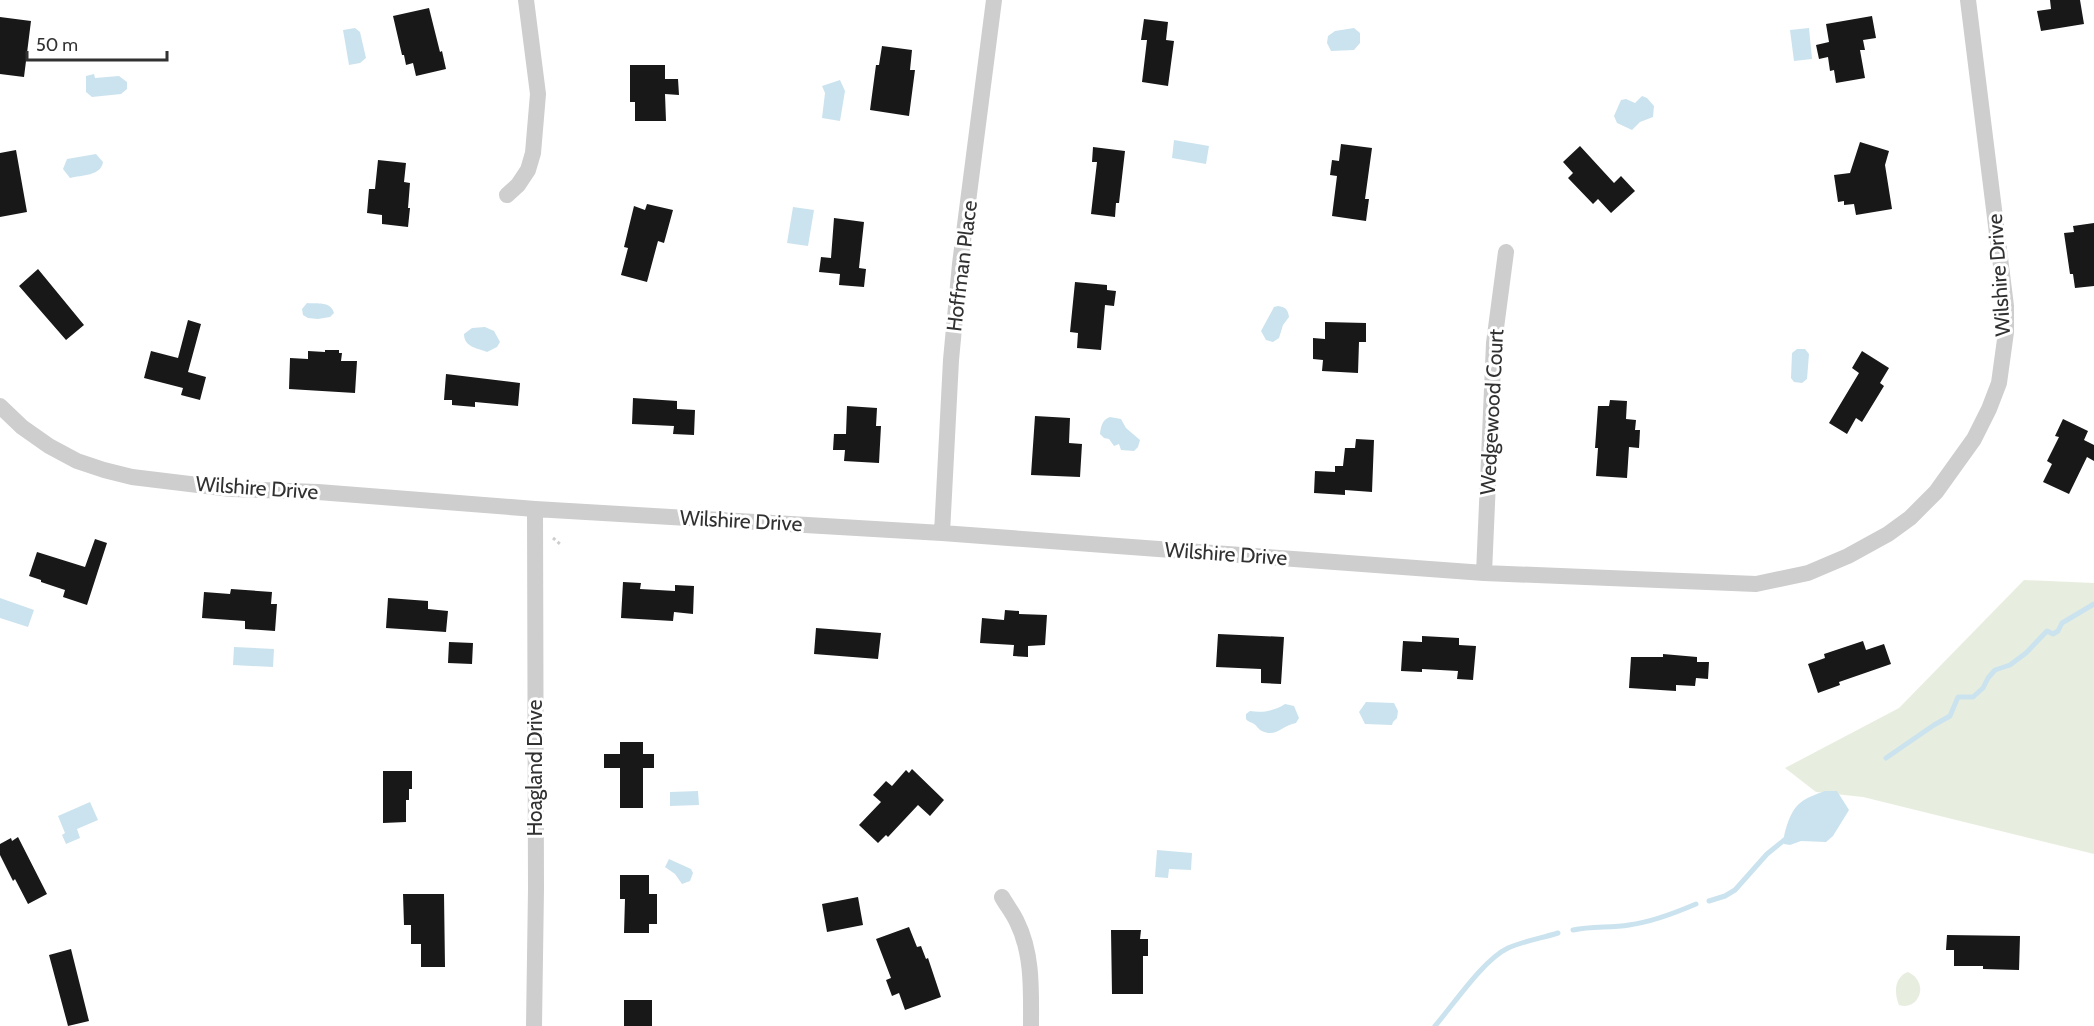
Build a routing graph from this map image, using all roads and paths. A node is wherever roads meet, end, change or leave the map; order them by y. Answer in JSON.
{"nodes":[{"id":1,"x":526,"y":0,"type":"edge"},
{"id":2,"x":994,"y":0,"type":"edge"},
{"id":3,"x":1968,"y":0,"type":"edge"},
{"id":4,"x":507,"y":195,"type":"dead end"},
{"id":5,"x":1506,"y":252,"type":"dead end"},
{"id":6,"x":0,"y":406,"type":"edge"},
{"id":7,"x":535,"y":509,"type":"junction"},
{"id":8,"x":942,"y":533,"type":"junction"},
{"id":9,"x":552,"y":537,"type":"dead end"},
{"id":10,"x":560,"y":544,"type":"dead end"},
{"id":11,"x":1484,"y":573,"type":"junction"},
{"id":12,"x":1002,"y":897,"type":"dead end"},
{"id":13,"x":534,"y":1026,"type":"edge"},
{"id":14,"x":1031,"y":1026,"type":"edge"}],
"edges":[{"from":1,"to":4,"type":"street"},
{"from":2,"to":8,"type":"street","name":"Hoffman Place"},
{"from":3,"to":11,"type":"street","name":"Wilshire Drive"},
{"from":5,"to":11,"type":"street","name":"Wedgewood Court"},
{"from":6,"to":7,"type":"street","name":"Wilshire Drive"},
{"from":7,"to":8,"type":"street","name":"Wilshire Drive"},
{"from":7,"to":13,"type":"street","name":"Hoagland Drive"},
{"from":8,"to":11,"type":"street","name":"Wilshire Drive"},
{"from":9,"to":10,"type":"path"},
{"from":12,"to":14,"type":"street"}]}
